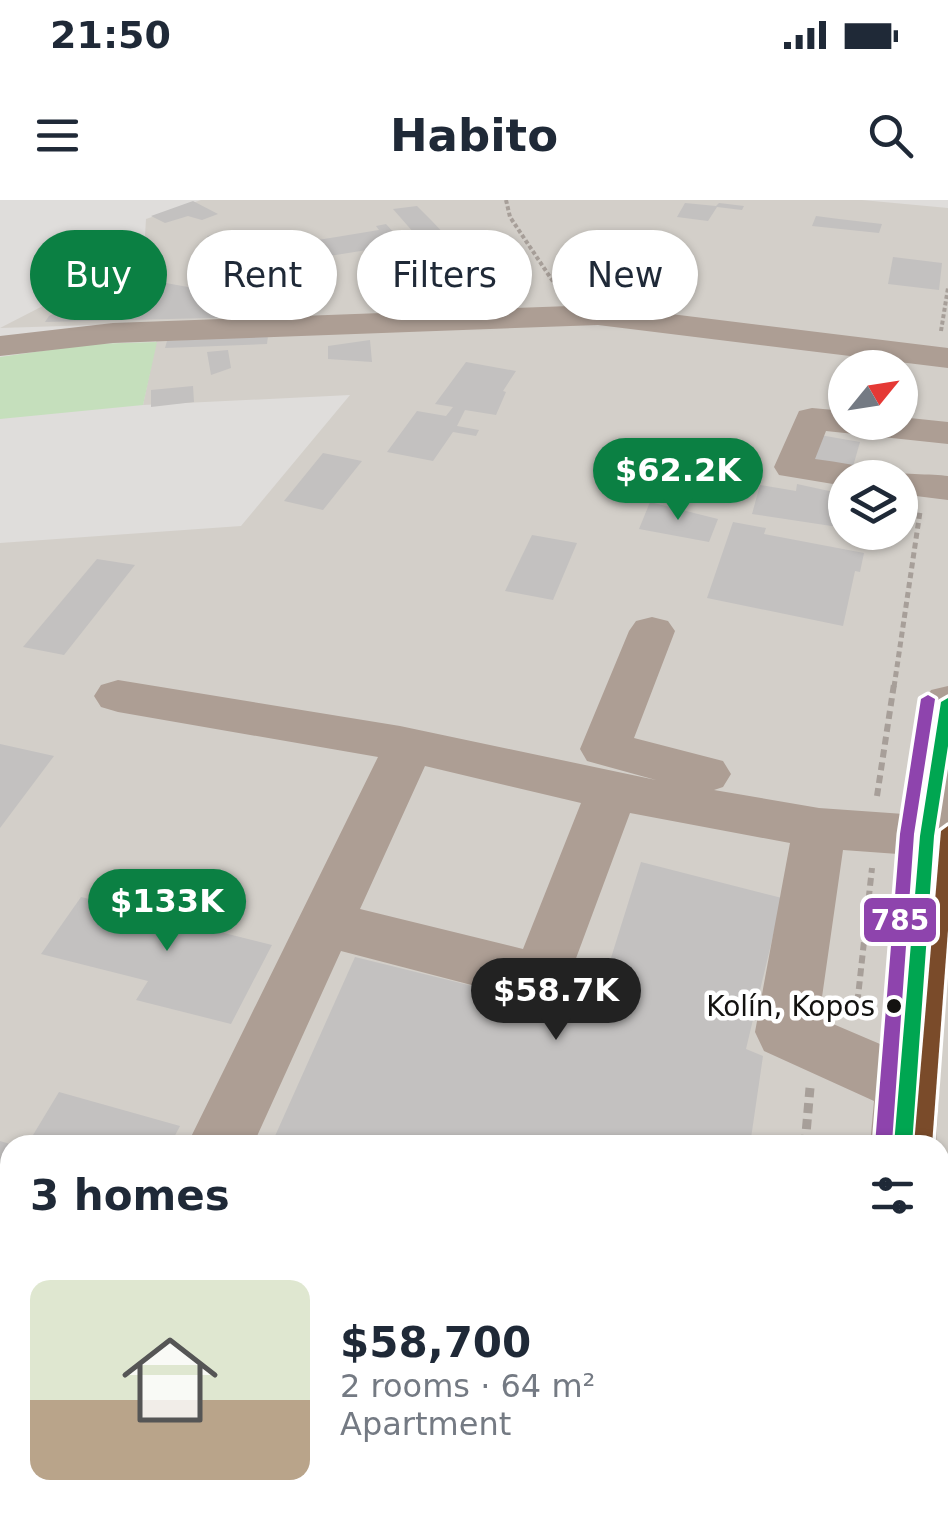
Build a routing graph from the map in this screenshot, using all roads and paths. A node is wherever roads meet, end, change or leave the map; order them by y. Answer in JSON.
{"nodes":[{"id":1,"x":506,"y":200,"type":"edge"},
{"id":2,"x":552,"y":281,"type":"edge"},
{"id":3,"x":948,"y":288,"type":"edge"},
{"id":4,"x":552,"y":315,"type":"edge"},
{"id":5,"x":653,"y":320,"type":"edge"},
{"id":6,"x":0,"y":346,"type":"edge"},
{"id":7,"x":943,"y":357,"type":"edge"},
{"id":8,"x":948,"y":433,"type":"edge"},
{"id":9,"x":828,"y":472,"type":"edge"},
{"id":10,"x":924,"y":485,"type":"edge"},
{"id":11,"x":652,"y":631,"type":"dead end"},
{"id":12,"x":118,"y":696,"type":"dead end"},
{"id":13,"x":948,"y":702,"type":"edge"},
{"id":14,"x":410,"y":745,"type":"junction"},
{"id":15,"x":943,"y":773,"type":"edge"},
{"id":16,"x":612,"y":792,"type":"junction"},
{"id":17,"x":873,"y":832,"type":"junction"},
{"id":18,"x":323,"y":924,"type":"junction"},
{"id":19,"x":829,"y":1051,"type":"junction"},
{"id":20,"x":908,"y":1086,"type":"junction"},
{"id":21,"x":225,"y":1135,"type":"edge"},
{"id":22,"x":806,"y":1135,"type":"edge"},
{"id":23,"x":903,"y":1135,"type":"edge"}],
"edges":[{"from":1,"to":2,"type":"path"},
{"from":3,"to":7,"type":"path"},
{"from":4,"to":6,"type":"street"},
{"from":5,"to":7,"type":"street"},
{"from":8,"to":9,"type":"street"},
{"from":10,"to":17,"type":"path"},
{"from":11,"to":17,"type":"street"},
{"from":12,"to":14,"type":"street"},
{"from":13,"to":15,"type":"street"},
{"from":14,"to":16,"type":"street"},
{"from":14,"to":18,"type":"street"},
{"from":15,"to":17,"type":"street"},
{"from":16,"to":17,"type":"street"},
{"from":16,"to":18,"type":"street"},
{"from":17,"to":19,"type":"path"},
{"from":17,"to":19,"type":"street"},
{"from":17,"to":20,"type":"street"},
{"from":18,"to":21,"type":"street"},
{"from":19,"to":20,"type":"street"},
{"from":19,"to":22,"type":"path"},
{"from":20,"to":23,"type":"street"}]}
